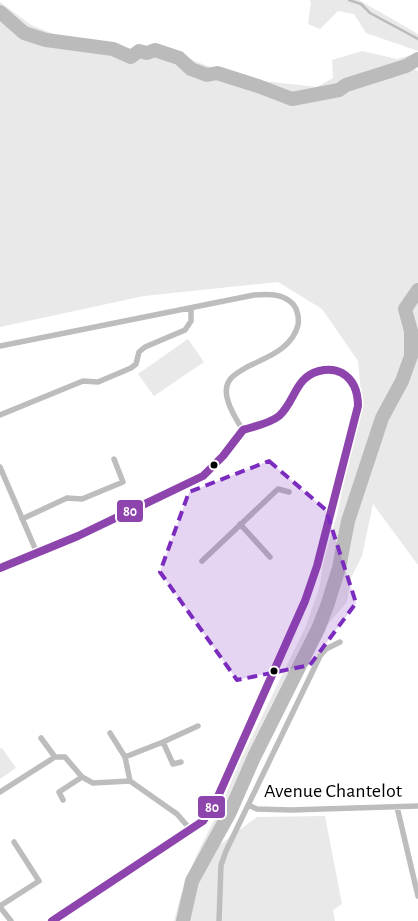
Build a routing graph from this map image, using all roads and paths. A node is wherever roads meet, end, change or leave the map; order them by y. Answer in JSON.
{"nodes":[{"id":1,"x":191,"y":308,"type":"junction"},
{"id":2,"x":0,"y":346,"type":"edge"},
{"id":3,"x":0,"y":415,"type":"edge"},
{"id":4,"x":243,"y":430,"type":"junction"},
{"id":5,"x":114,"y":459,"type":"dead end"},
{"id":6,"x":1,"y":471,"type":"edge"},
{"id":7,"x":290,"y":492,"type":"dead end"},
{"id":8,"x":22,"y":519,"type":"junction"},
{"id":9,"x":240,"y":524,"type":"junction"},
{"id":10,"x":37,"y":553,"type":"junction"},
{"id":11,"x":270,"y":557,"type":"dead end"},
{"id":12,"x":202,"y":561,"type":"dead end"},
{"id":13,"x":0,"y":568,"type":"edge"},
{"id":14,"x":340,"y":642,"type":"dead end"},
{"id":15,"x":198,"y":726,"type":"dead end"},
{"id":16,"x":110,"y":734,"type":"dead end"},
{"id":17,"x":41,"y":738,"type":"dead end"},
{"id":18,"x":163,"y":742,"type":"junction"},
{"id":19,"x":55,"y":757,"type":"junction"},
{"id":20,"x":125,"y":757,"type":"junction"},
{"id":21,"x":181,"y":762,"type":"dead end"},
{"id":22,"x":82,"y":777,"type":"junction"},
{"id":23,"x":130,"y":781,"type":"junction"},
{"id":24,"x":0,"y":792,"type":"edge"},
{"id":25,"x":64,"y":800,"type":"dead end"},
{"id":26,"x":248,"y":806,"type":"junction"},
{"id":27,"x":418,"y":806,"type":"edge"},
{"id":28,"x":397,"y":807,"type":"junction"},
{"id":29,"x":190,"y":829,"type":"junction"},
{"id":30,"x":14,"y":842,"type":"dead end"},
{"id":31,"x":418,"y":896,"type":"edge"},
{"id":32,"x":0,"y":906,"type":"edge"},
{"id":33,"x":11,"y":921,"type":"edge"},
{"id":34,"x":52,"y":921,"type":"edge"},
{"id":35,"x":219,"y":921,"type":"edge"}],
"edges":[{"from":1,"to":2,"type":"street"},
{"from":1,"to":3,"type":"street"},
{"from":1,"to":4,"type":"street"},
{"from":4,"to":10,"type":"street"},
{"from":4,"to":29,"type":"street"},
{"from":5,"to":8,"type":"street"},
{"from":6,"to":8,"type":"street"},
{"from":7,"to":9,"type":"street"},
{"from":8,"to":10,"type":"street"},
{"from":9,"to":11,"type":"street"},
{"from":9,"to":12,"type":"street"},
{"from":10,"to":13,"type":"street"},
{"from":14,"to":26,"type":"street"},
{"from":15,"to":18,"type":"street"},
{"from":16,"to":20,"type":"street"},
{"from":17,"to":19,"type":"street"},
{"from":18,"to":20,"type":"street"},
{"from":18,"to":21,"type":"street"},
{"from":19,"to":22,"type":"street"},
{"from":19,"to":24,"type":"street"},
{"from":20,"to":23,"type":"street"},
{"from":22,"to":23,"type":"street"},
{"from":22,"to":25,"type":"street"},
{"from":23,"to":29,"type":"street"},
{"from":26,"to":28,"type":"street","name":"Avenue Chantelot"},
{"from":26,"to":35,"type":"street"},
{"from":27,"to":28,"type":"street","name":"Avenue Chantelot"},
{"from":28,"to":31,"type":"street"},
{"from":29,"to":34,"type":"street"},
{"from":30,"to":32,"type":"street"},
{"from":32,"to":33,"type":"street"}]}
